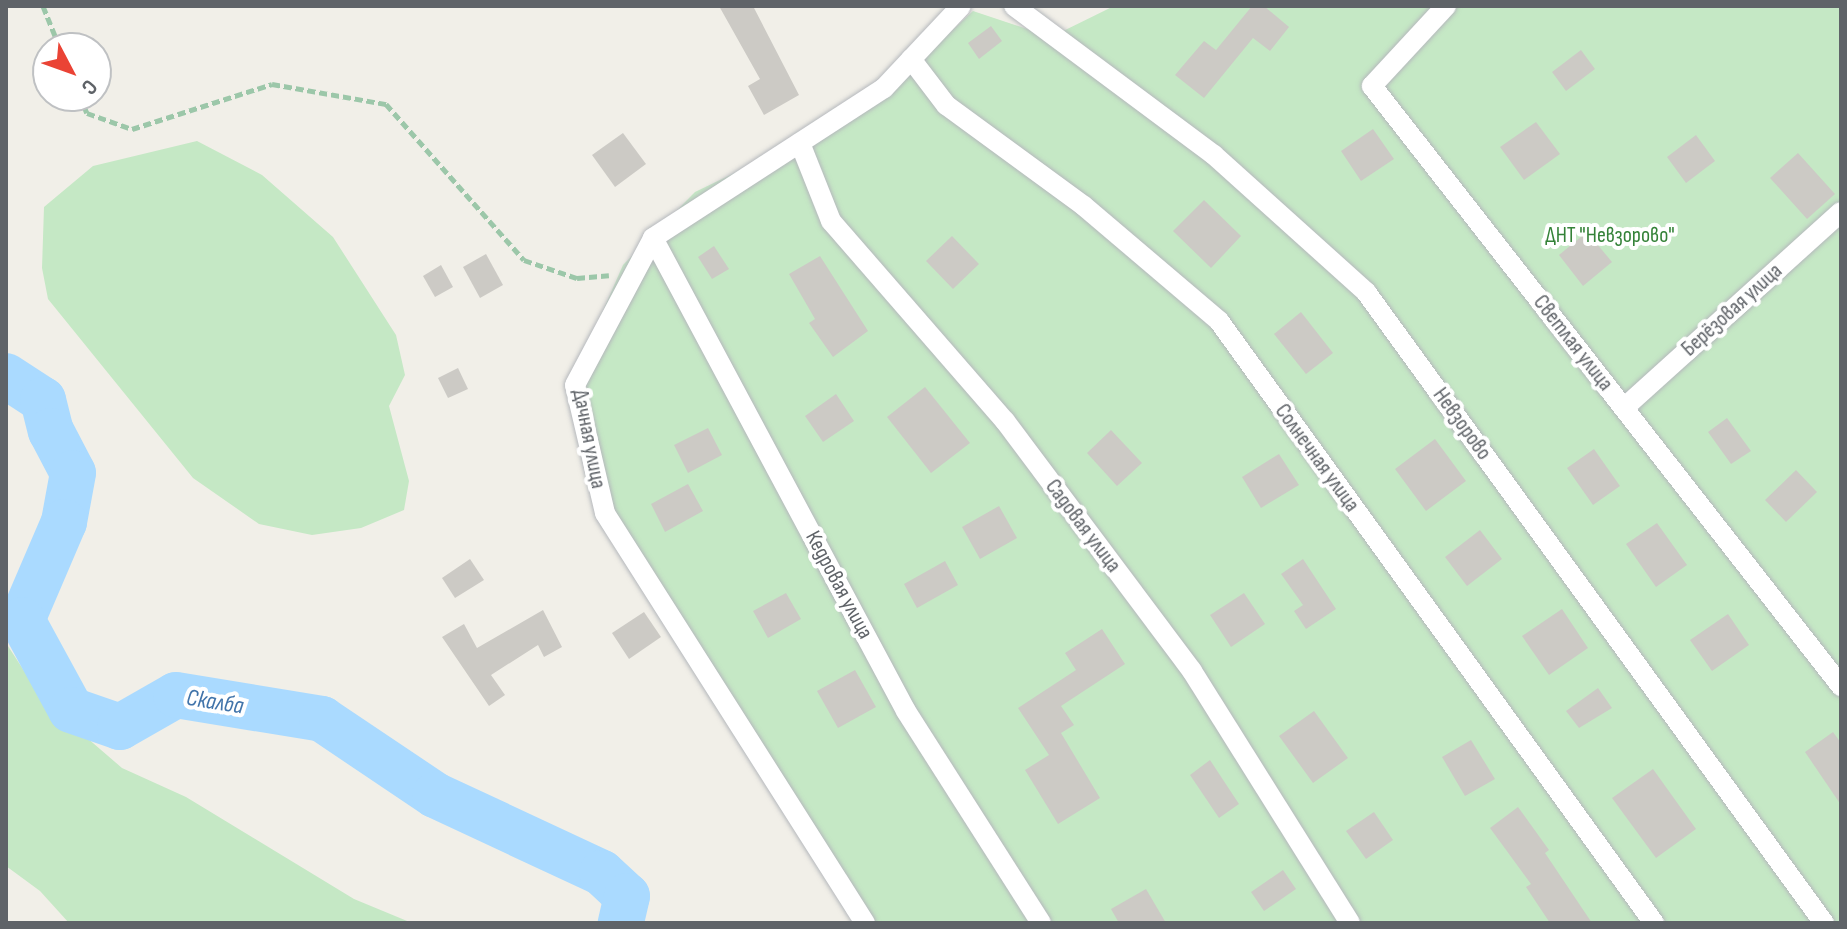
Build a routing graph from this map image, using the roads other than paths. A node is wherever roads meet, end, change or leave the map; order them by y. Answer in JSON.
{"nodes":[{"id":1,"x":961,"y":6,"type":"edge"},
{"id":2,"x":1014,"y":6,"type":"edge"},
{"id":3,"x":1446,"y":6,"type":"edge"},
{"id":4,"x":911,"y":59,"type":"junction"},
{"id":5,"x":800,"y":143,"type":"junction"},
{"id":6,"x":1841,"y":212,"type":"edge"},
{"id":7,"x":653,"y":238,"type":"junction"},
{"id":8,"x":1624,"y":408,"type":"junction"},
{"id":9,"x":1841,"y":686,"type":"edge"},
{"id":10,"x":865,"y":923,"type":"edge"},
{"id":11,"x":1041,"y":923,"type":"edge"},
{"id":12,"x":1350,"y":923,"type":"edge"},
{"id":13,"x":1654,"y":923,"type":"edge"},
{"id":14,"x":1824,"y":923,"type":"edge"}],
"edges":[{"from":1,"to":4,"type":"street","name":"Дачная улица"},
{"from":2,"to":14,"type":"street","name":"Невзорово"},
{"from":3,"to":8,"type":"street","name":"Светлая улица"},
{"from":4,"to":5,"type":"street","name":"Дачная улица"},
{"from":4,"to":13,"type":"street","name":"Солнечная улица"},
{"from":5,"to":7,"type":"street","name":"Дачная улица"},
{"from":5,"to":12,"type":"street","name":"Садовая улица"},
{"from":6,"to":8,"type":"street","name":"Берёзовая улица"},
{"from":7,"to":10,"type":"street","name":"Дачная улица"},
{"from":7,"to":11,"type":"street","name":"Кедровая улица"},
{"from":8,"to":9,"type":"street","name":"Светлая улица"}]}
